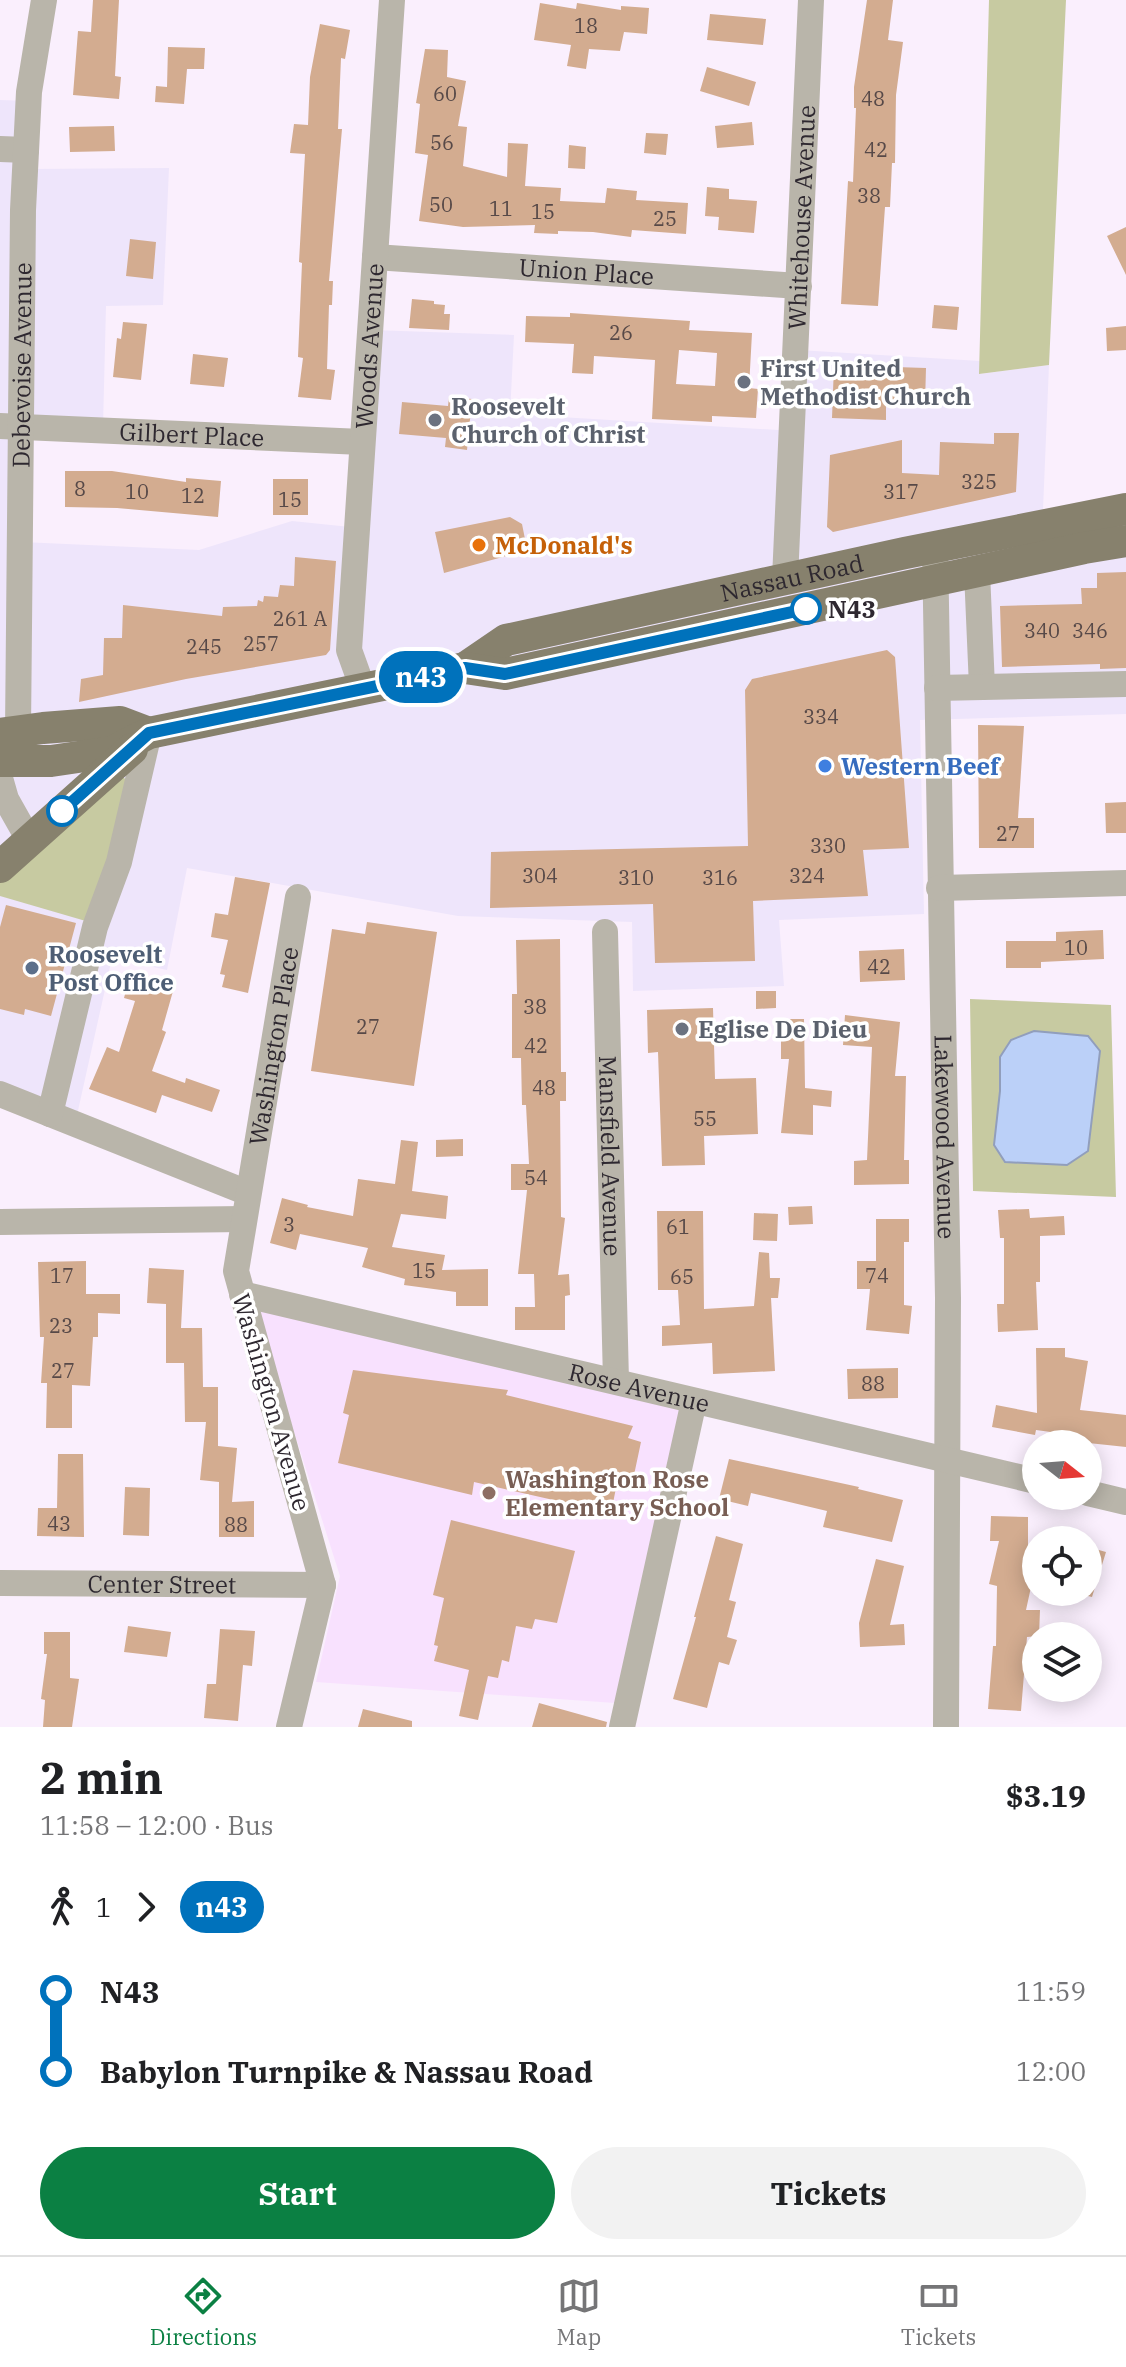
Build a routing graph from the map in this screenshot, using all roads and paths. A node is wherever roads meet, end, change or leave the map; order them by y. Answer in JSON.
{"nodes":[{"id":1,"x":44,"y":0,"type":"edge"},
{"id":2,"x":392,"y":0,"type":"edge"},
{"id":3,"x":811,"y":0,"type":"edge"},
{"id":4,"x":13,"y":150,"type":"edge"},
{"id":5,"x":375,"y":257,"type":"junction"},
{"id":6,"x":11,"y":281,"type":"edge"},
{"id":7,"x":799,"y":286,"type":"junction"},
{"id":8,"x":11,"y":427,"type":"edge"},
{"id":9,"x":362,"y":442,"type":"junction"},
{"id":10,"x":1126,"y":509,"type":"edge"},
{"id":11,"x":1126,"y":541,"type":"edge"},
{"id":12,"x":935,"y":547,"type":"junction"},
{"id":13,"x":977,"y":572,"type":"junction"},
{"id":14,"x":785,"y":579,"type":"junction"},
{"id":15,"x":936,"y":580,"type":"junction"},
{"id":16,"x":746,"y":622,"type":"junction"},
{"id":17,"x":465,"y":668,"type":"junction"},
{"id":18,"x":1126,"y":684,"type":"edge"},
{"id":19,"x":982,"y":687,"type":"junction"},
{"id":20,"x":937,"y":688,"type":"junction"},
{"id":21,"x":363,"y":689,"type":"junction"},
{"id":22,"x":149,"y":733,"type":"junction"},
{"id":23,"x":4,"y":779,"type":"edge"},
{"id":24,"x":35,"y":835,"type":"junction"},
{"id":25,"x":0,"y":867,"type":"edge"},
{"id":26,"x":1126,"y":883,"type":"edge"},
{"id":27,"x":939,"y":888,"type":"junction"},
{"id":28,"x":298,"y":897,"type":"dead end"},
{"id":29,"x":605,"y":932,"type":"dead end"},
{"id":30,"x":0,"y":1094,"type":"edge"},
{"id":31,"x":50,"y":1114,"type":"junction"},
{"id":32,"x":246,"y":1206,"type":"junction"},
{"id":33,"x":0,"y":1222,"type":"edge"},
{"id":34,"x":242,"y":1294,"type":"junction"},
{"id":35,"x":616,"y":1381,"type":"junction"},
{"id":36,"x":694,"y":1401,"type":"junction"},
{"id":37,"x":946,"y":1460,"type":"junction"},
{"id":38,"x":1022,"y":1478,"type":"edge"},
{"id":39,"x":1102,"y":1496,"type":"edge"},
{"id":40,"x":1126,"y":1502,"type":"edge"},
{"id":41,"x":0,"y":1583,"type":"edge"},
{"id":42,"x":323,"y":1585,"type":"junction"},
{"id":43,"x":289,"y":1727,"type":"edge"},
{"id":44,"x":622,"y":1727,"type":"edge"},
{"id":45,"x":946,"y":1727,"type":"edge"}],
"edges":[{"from":1,"to":4,"type":"street","name":"Debevoise Avenue"},
{"from":2,"to":5,"type":"street","name":"Woods Avenue"},
{"from":3,"to":7,"type":"street","name":"Whitehouse Avenue"},
{"from":4,"to":6,"type":"street","name":"Debevoise Avenue"},
{"from":5,"to":7,"type":"street","name":"Union Place"},
{"from":5,"to":9,"type":"street","name":"Woods Avenue"},
{"from":6,"to":8,"type":"street","name":"Debevoise Avenue"},
{"from":7,"to":14,"type":"street","name":"Whitehouse Avenue"},
{"from":8,"to":9,"type":"street","name":"Gilbert Place"},
{"from":8,"to":23,"type":"street","name":"Debevoise Avenue"},
{"from":9,"to":21,"type":"street","name":"Woods Avenue"},
{"from":10,"to":12,"type":"main road","name":"Nassau Road"},
{"from":11,"to":13,"type":"main road","name":"Nassau Road"},
{"from":12,"to":14,"type":"main road","name":"Nassau Road"},
{"from":12,"to":15,"type":"street","name":"Lakewood Avenue"},
{"from":13,"to":15,"type":"main road","name":"Nassau Road"},
{"from":13,"to":19,"type":"street"},
{"from":14,"to":16,"type":"main road"},
{"from":14,"to":17,"type":"main road","name":"Nassau Road"},
{"from":15,"to":16,"type":"main road","name":"Nassau Road"},
{"from":15,"to":20,"type":"street","name":"Lakewood Avenue"},
{"from":16,"to":17,"type":"main road","name":"Nassau Road"},
{"from":17,"to":21,"type":"main road","name":"Nassau Road"},
{"from":18,"to":19,"type":"street"},
{"from":19,"to":20,"type":"street"},
{"from":20,"to":27,"type":"street","name":"Lakewood Avenue"},
{"from":21,"to":22,"type":"main road","name":"Nassau Road"},
{"from":22,"to":23,"type":"main road","name":"Nassau Road"},
{"from":22,"to":24,"type":"main road"},
{"from":22,"to":31,"type":"street"},
{"from":23,"to":24,"type":"street"},
{"from":23,"to":24,"type":"main road"},
{"from":24,"to":25,"type":"main road"},
{"from":26,"to":27,"type":"street"},
{"from":27,"to":37,"type":"street","name":"Lakewood Avenue"},
{"from":28,"to":32,"type":"street","name":"Washington Place"},
{"from":29,"to":35,"type":"street","name":"Mansfield Avenue"},
{"from":30,"to":31,"type":"street"},
{"from":31,"to":32,"type":"street"},
{"from":32,"to":33,"type":"street"},
{"from":32,"to":34,"type":"street","name":"Washington Avenue"},
{"from":34,"to":35,"type":"street","name":"Rose Avenue"},
{"from":34,"to":42,"type":"street","name":"Washington Avenue"},
{"from":35,"to":36,"type":"street","name":"Rose Avenue"},
{"from":36,"to":37,"type":"street","name":"Rose Avenue"},
{"from":36,"to":44,"type":"street"},
{"from":37,"to":38,"type":"street","name":"Rose Avenue"},
{"from":37,"to":45,"type":"street","name":"Lakewood Avenue"},
{"from":39,"to":40,"type":"street"},
{"from":41,"to":42,"type":"street","name":"Center Street"},
{"from":42,"to":43,"type":"street","name":"Washington Avenue"}]}
